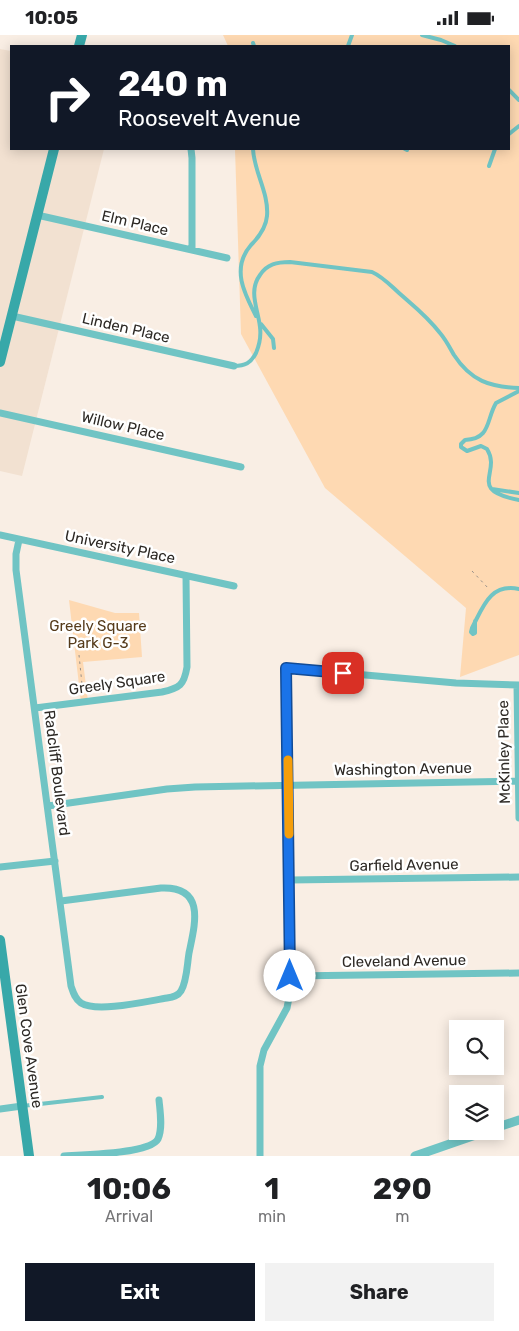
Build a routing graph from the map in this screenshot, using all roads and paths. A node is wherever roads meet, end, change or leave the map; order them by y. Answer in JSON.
{"nodes":[{"id":1,"x":422,"y":35,"type":"edge"},
{"id":2,"x":453,"y":45,"type":"edge"},
{"id":3,"x":510,"y":91,"type":"edge"},
{"id":4,"x":519,"y":101,"type":"edge"},
{"id":5,"x":54,"y":150,"type":"edge"},
{"id":6,"x":191,"y":150,"type":"edge"},
{"id":7,"x":254,"y":150,"type":"edge"},
{"id":8,"x":495,"y":150,"type":"edge"},
{"id":9,"x":489,"y":166,"type":"dead end"},
{"id":10,"x":37,"y":215,"type":"junction"},
{"id":11,"x":192,"y":250,"type":"junction"},
{"id":12,"x":227,"y":258,"type":"dead end"},
{"id":13,"x":12,"y":316,"type":"junction"},
{"id":14,"x":259,"y":321,"type":"junction"},
{"id":15,"x":274,"y":348,"type":"dead end"},
{"id":16,"x":0,"y":362,"type":"edge"},
{"id":17,"x":234,"y":366,"type":"joint"},
{"id":18,"x":519,"y":390,"type":"edge"},
{"id":19,"x":0,"y":413,"type":"edge"},
{"id":20,"x":474,"y":439,"type":"junction"},
{"id":21,"x":476,"y":447,"type":"junction"},
{"id":22,"x":241,"y":467,"type":"dead end"},
{"id":23,"x":492,"y":489,"type":"junction"},
{"id":24,"x":519,"y":493,"type":"edge"},
{"id":25,"x":519,"y":500,"type":"edge"},
{"id":26,"x":0,"y":535,"type":"edge"},
{"id":27,"x":19,"y":540,"type":"junction"},
{"id":28,"x":472,"y":571,"type":"dead end"},
{"id":29,"x":186,"y":576,"type":"junction"},
{"id":30,"x":234,"y":586,"type":"dead end"},
{"id":31,"x":519,"y":589,"type":"edge"},
{"id":32,"x":496,"y":591,"type":"junction"},
{"id":33,"x":475,"y":621,"type":"dead end"},
{"id":34,"x":79,"y":655,"type":"dead end"},
{"id":35,"x":518,"y":685,"type":"edge"},
{"id":36,"x":84,"y":702,"type":"junction"},
{"id":37,"x":35,"y":708,"type":"junction"},
{"id":38,"x":519,"y":781,"type":"edge"},
{"id":39,"x":288,"y":785,"type":"junction"},
{"id":40,"x":48,"y":805,"type":"junction"},
{"id":41,"x":519,"y":818,"type":"edge"},
{"id":42,"x":55,"y":861,"type":"junction"},
{"id":43,"x":0,"y":867,"type":"edge"},
{"id":44,"x":519,"y":877,"type":"edge"},
{"id":45,"x":290,"y":880,"type":"junction"},
{"id":46,"x":61,"y":901,"type":"junction"},
{"id":47,"x":0,"y":940,"type":"edge"},
{"id":48,"x":519,"y":973,"type":"edge"},
{"id":49,"x":290,"y":976,"type":"junction"},
{"id":50,"x":5,"y":1008,"type":"edge"},
{"id":51,"x":102,"y":1097,"type":"dead end"},
{"id":52,"x":159,"y":1100,"type":"dead end"},
{"id":53,"x":22,"y":1106,"type":"junction"},
{"id":54,"x":0,"y":1109,"type":"edge"},
{"id":55,"x":519,"y":1120,"type":"edge"},
{"id":56,"x":504,"y":1125,"type":"edge"},
{"id":57,"x":468,"y":1140,"type":"edge"},
{"id":58,"x":442,"y":1152,"type":"edge"},
{"id":59,"x":29,"y":1156,"type":"edge"},
{"id":60,"x":64,"y":1156,"type":"edge"},
{"id":61,"x":260,"y":1156,"type":"edge"},
{"id":62,"x":415,"y":1156,"type":"edge"}],
"edges":[{"from":1,"to":2,"type":"lane"},
{"from":3,"to":4,"type":"lane"},
{"from":5,"to":10,"type":"main road"},
{"from":6,"to":11,"type":"street"},
{"from":7,"to":14,"type":"lane"},
{"from":8,"to":9,"type":"lane"},
{"from":10,"to":11,"type":"street","name":"Elm Place"},
{"from":10,"to":13,"type":"main road"},
{"from":11,"to":12,"type":"street","name":"Elm Place"},
{"from":13,"to":16,"type":"main road"},
{"from":13,"to":17,"type":"street","name":"Linden Place"},
{"from":14,"to":15,"type":"lane"},
{"from":14,"to":17,"type":"lane"},
{"from":14,"to":18,"type":"lane"},
{"from":18,"to":20,"type":"lane"},
{"from":19,"to":22,"type":"street","name":"Willow Place"},
{"from":20,"to":21,"type":"lane"},
{"from":20,"to":21,"type":"lane"},
{"from":21,"to":23,"type":"lane"},
{"from":23,"to":24,"type":"lane"},
{"from":23,"to":25,"type":"lane"},
{"from":26,"to":27,"type":"street","name":"University Place"},
{"from":27,"to":29,"type":"street","name":"University Place"},
{"from":27,"to":37,"type":"street","name":"Radcliff Boulevard"},
{"from":28,"to":32,"type":"path"},
{"from":29,"to":30,"type":"street","name":"University Place"},
{"from":29,"to":36,"type":"street","name":"Greely Square"},
{"from":31,"to":32,"type":"lane"},
{"from":32,"to":33,"type":"lane"},
{"from":34,"to":36,"type":"path"},
{"from":35,"to":38,"type":"street","name":"McKinley Place"},
{"from":35,"to":39,"type":"street"},
{"from":36,"to":37,"type":"street","name":"Greely Square"},
{"from":37,"to":40,"type":"street","name":"Radcliff Boulevard"},
{"from":38,"to":39,"type":"street","name":"Washington Avenue"},
{"from":38,"to":41,"type":"street","name":"McKinley Place"},
{"from":39,"to":40,"type":"street","name":"Washington Avenue"},
{"from":39,"to":45,"type":"street"},
{"from":40,"to":42,"type":"street","name":"Radcliff Boulevard"},
{"from":42,"to":43,"type":"street"},
{"from":42,"to":46,"type":"street","name":"Radcliff Boulevard"},
{"from":44,"to":45,"type":"street","name":"Garfield Avenue"},
{"from":45,"to":49,"type":"street"},
{"from":46,"to":46,"type":"street","name":"Radcliff Boulevard"},
{"from":47,"to":50,"type":"main road","name":"Glen Cove Avenue"},
{"from":48,"to":49,"type":"street","name":"Cleveland Avenue"},
{"from":49,"to":61,"type":"street"},
{"from":50,"to":53,"type":"main road","name":"Glen Cove Avenue"},
{"from":51,"to":53,"type":"lane"},
{"from":52,"to":60,"type":"street"},
{"from":53,"to":54,"type":"street"},
{"from":53,"to":59,"type":"main road","name":"Glen Cove Avenue"},
{"from":55,"to":56,"type":"street"},
{"from":57,"to":58,"type":"street"},
{"from":58,"to":62,"type":"street"}]}
